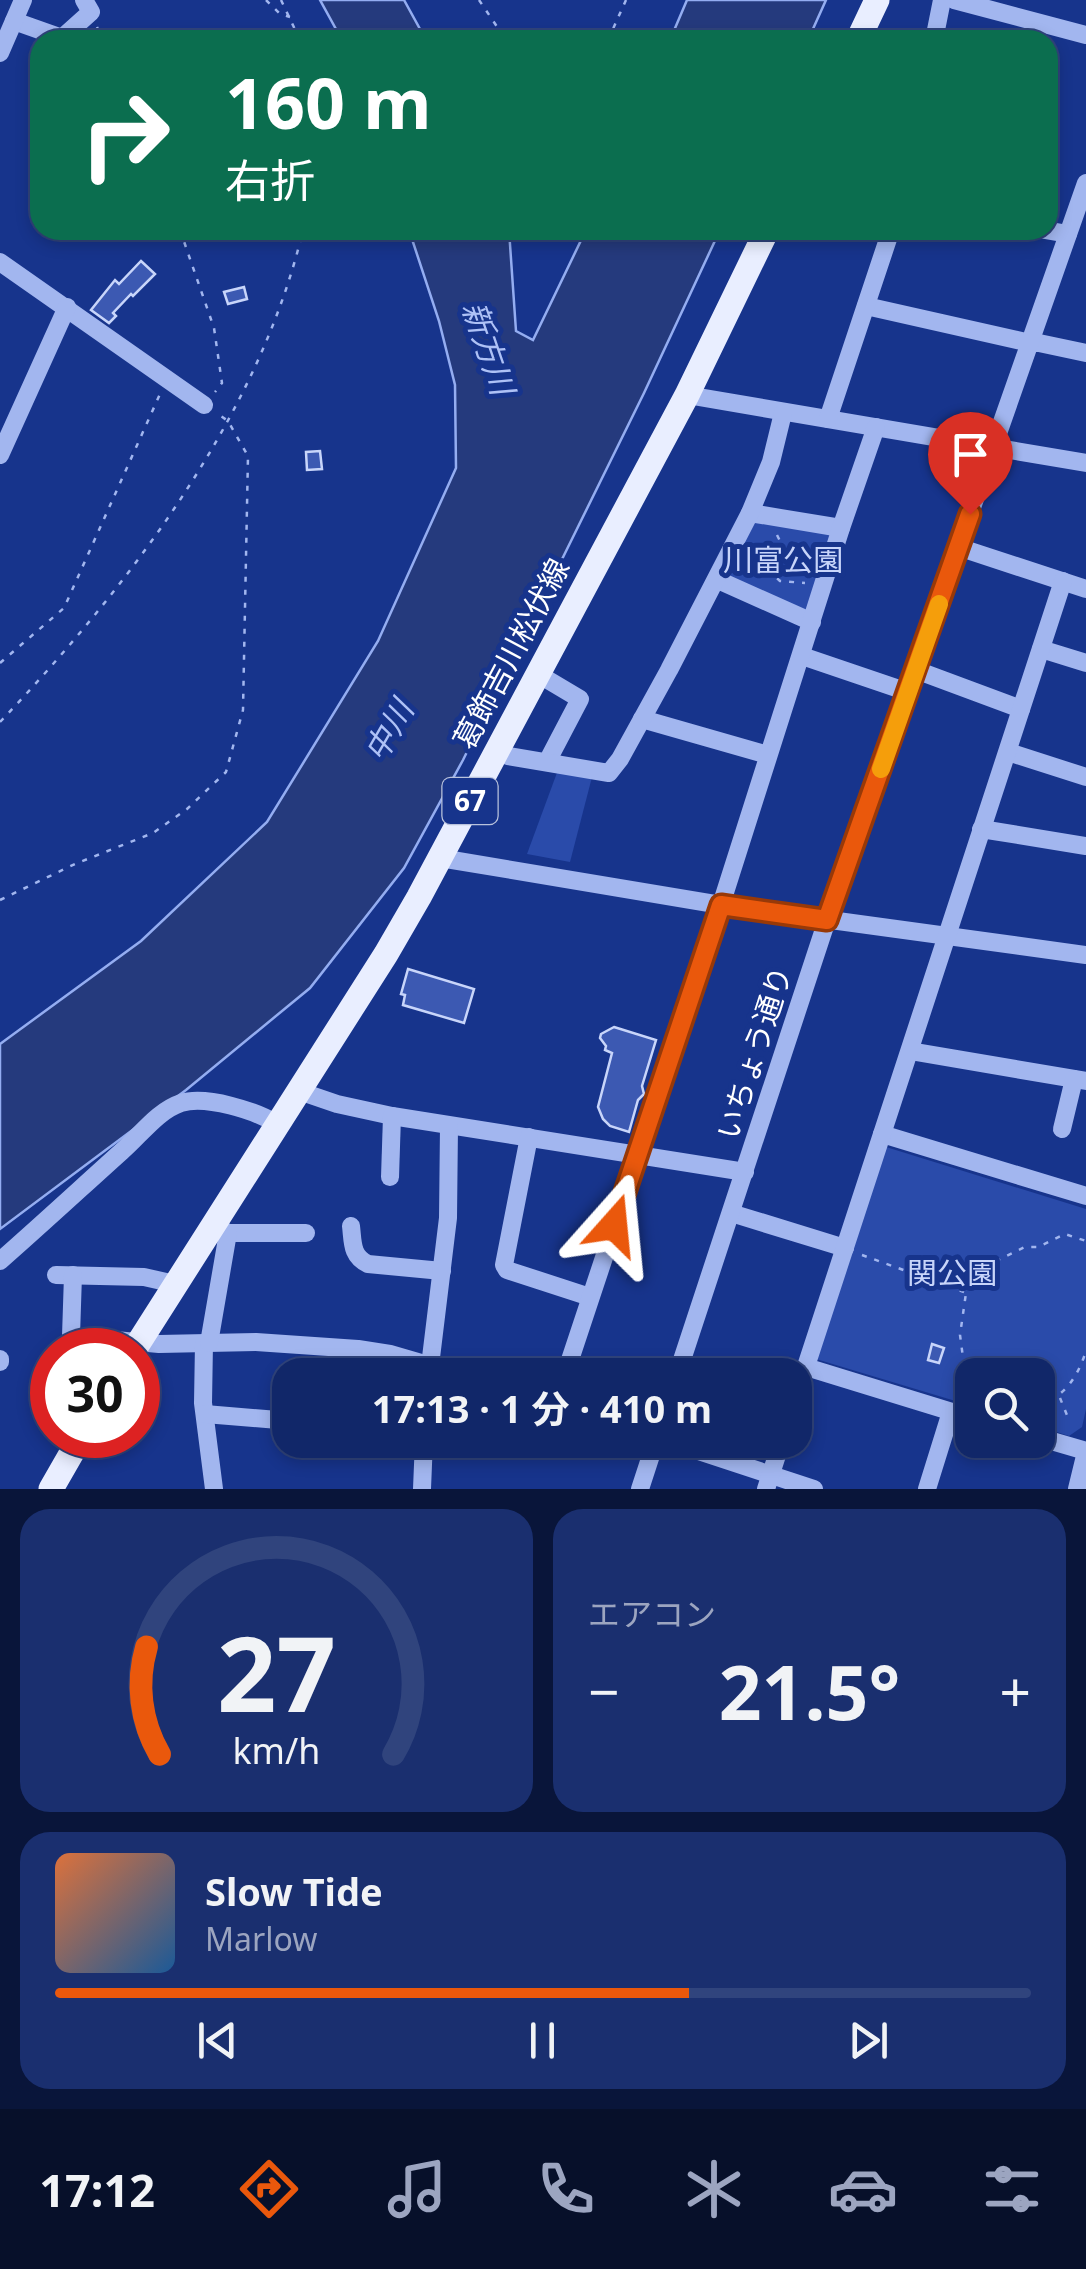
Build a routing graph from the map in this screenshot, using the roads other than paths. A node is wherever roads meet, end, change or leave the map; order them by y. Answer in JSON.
{"nodes":[{"id":1,"x":23,"y":0,"type":"edge"},
{"id":2,"x":84,"y":0,"type":"edge"},
{"id":3,"x":877,"y":0,"type":"edge"},
{"id":4,"x":942,"y":0,"type":"edge"},
{"id":5,"x":954,"y":0,"type":"edge"},
{"id":6,"x":14,"y":21,"type":"junction"},
{"id":7,"x":39,"y":30,"type":"edge"},
{"id":8,"x":71,"y":30,"type":"edge"},
{"id":9,"x":863,"y":30,"type":"edge"},
{"id":10,"x":936,"y":30,"type":"edge"},
{"id":11,"x":1086,"y":35,"type":"edge"},
{"id":12,"x":0,"y":53,"type":"edge"},
{"id":13,"x":1086,"y":183,"type":"edge"},
{"id":14,"x":1058,"y":232,"type":"edge"},
{"id":15,"x":1068,"y":234,"type":"junction"},
{"id":16,"x":761,"y":240,"type":"edge"},
{"id":17,"x":888,"y":240,"type":"edge"},
{"id":18,"x":0,"y":262,"type":"edge"},
{"id":19,"x":866,"y":306,"type":"junction"},
{"id":20,"x":67,"y":307,"type":"junction"},
{"id":21,"x":1030,"y":343,"type":"junction"},
{"id":22,"x":1086,"y":353,"type":"edge"},
{"id":23,"x":686,"y":395,"type":"junction"},
{"id":24,"x":204,"y":405,"type":"road end"},
{"id":25,"x":784,"y":413,"type":"junction"},
{"id":26,"x":828,"y":420,"type":"junction"},
{"id":27,"x":876,"y":427,"type":"junction"},
{"id":28,"x":993,"y":446,"type":"junction"},
{"id":29,"x":0,"y":455,"type":"edge"},
{"id":30,"x":1086,"y":462,"type":"edge"},
{"id":31,"x":750,"y":513,"type":"junction"},
{"id":32,"x":841,"y":528,"type":"junction"},
{"id":33,"x":958,"y":547,"type":"junction"},
{"id":34,"x":718,"y":580,"type":"junction"},
{"id":35,"x":1063,"y":581,"type":"junction"},
{"id":36,"x":1086,"y":589,"type":"edge"},
{"id":37,"x":812,"y":622,"type":"junction"},
{"id":38,"x":1042,"y":649,"type":"junction"},
{"id":39,"x":802,"y":656,"type":"junction"},
{"id":40,"x":1086,"y":664,"type":"edge"},
{"id":41,"x":916,"y":670,"type":"junction"},
{"id":42,"x":538,"y":674,"type":"junction"},
{"id":43,"x":908,"y":692,"type":"junction"},
{"id":44,"x":1021,"y":709,"type":"junction"},
{"id":45,"x":642,"y":719,"type":"junction"},
{"id":46,"x":497,"y":750,"type":"junction"},
{"id":47,"x":1008,"y":752,"type":"junction"},
{"id":48,"x":768,"y":755,"type":"junction"},
{"id":49,"x":547,"y":762,"type":"junction"},
{"id":50,"x":1086,"y":777,"type":"edge"},
{"id":51,"x":981,"y":829,"type":"junction"},
{"id":52,"x":1086,"y":846,"type":"edge"},
{"id":53,"x":440,"y":858,"type":"junction"},
{"id":54,"x":721,"y":905,"type":"junction"},
{"id":55,"x":827,"y":920,"type":"junction"},
{"id":56,"x":947,"y":936,"type":"junction"},
{"id":57,"x":1086,"y":955,"type":"edge"},
{"id":58,"x":910,"y":1051,"type":"junction"},
{"id":59,"x":1080,"y":1080,"type":"edge"},
{"id":60,"x":299,"y":1091,"type":"junction"},
{"id":61,"x":392,"y":1116,"type":"junction"},
{"id":62,"x":278,"y":1124,"type":"junction"},
{"id":63,"x":448,"y":1126,"type":"junction"},
{"id":64,"x":1062,"y":1129,"type":"dead end"},
{"id":65,"x":882,"y":1134,"type":"junction"},
{"id":66,"x":529,"y":1137,"type":"junction"},
{"id":67,"x":638,"y":1154,"type":"junction"},
{"id":68,"x":745,"y":1172,"type":"junction"},
{"id":69,"x":390,"y":1177,"type":"dead end"},
{"id":70,"x":1086,"y":1196,"type":"edge"},
{"id":71,"x":731,"y":1213,"type":"junction"},
{"id":72,"x":351,"y":1226,"type":"dead end"},
{"id":73,"x":221,"y":1229,"type":"junction"},
{"id":74,"x":306,"y":1233,"type":"dead end"},
{"id":75,"x":853,"y":1252,"type":"junction"},
{"id":76,"x":0,"y":1261,"type":"edge"},
{"id":77,"x":442,"y":1271,"type":"junction"},
{"id":78,"x":175,"y":1284,"type":"junction"},
{"id":79,"x":590,"y":1297,"type":"junction"},
{"id":80,"x":70,"y":1328,"type":"edge"},
{"id":81,"x":147,"y":1328,"type":"edge"},
{"id":82,"x":206,"y":1343,"type":"junction"},
{"id":83,"x":160,"y":1345,"type":"edge"},
{"id":84,"x":400,"y":1358,"type":"edge"},
{"id":85,"x":431,"y":1358,"type":"edge"},
{"id":86,"x":570,"y":1358,"type":"edge"},
{"id":87,"x":684,"y":1358,"type":"edge"},
{"id":88,"x":810,"y":1358,"type":"edge"},
{"id":89,"x":812,"y":1369,"type":"edge"},
{"id":90,"x":951,"y":1412,"type":"junction"},
{"id":91,"x":955,"y":1413,"type":"edge"},
{"id":92,"x":204,"y":1414,"type":"junction"},
{"id":93,"x":272,"y":1420,"type":"edge"},
{"id":94,"x":1055,"y":1442,"type":"edge"},
{"id":95,"x":1086,"y":1452,"type":"edge"},
{"id":96,"x":69,"y":1458,"type":"edge"},
{"id":97,"x":426,"y":1458,"type":"edge"},
{"id":98,"x":650,"y":1458,"type":"edge"},
{"id":99,"x":710,"y":1458,"type":"edge"},
{"id":100,"x":776,"y":1458,"type":"edge"},
{"id":101,"x":769,"y":1482,"type":"edge"},
{"id":102,"x":428,"y":1487,"type":"edge"},
{"id":103,"x":51,"y":1489,"type":"edge"},
{"id":104,"x":214,"y":1489,"type":"edge"},
{"id":105,"x":640,"y":1489,"type":"edge"},
{"id":106,"x":814,"y":1489,"type":"edge"},
{"id":107,"x":927,"y":1489,"type":"edge"},
{"id":108,"x":1077,"y":1489,"type":"edge"}],
"edges":[{"from":1,"to":6,"type":"street"},
{"from":2,"to":8,"type":"street"},
{"from":3,"to":9,"type":"main road"},
{"from":4,"to":10,"type":"street"},
{"from":5,"to":11,"type":"street"},
{"from":6,"to":7,"type":"street"},
{"from":6,"to":12,"type":"street"},
{"from":13,"to":15,"type":"street","name":"いちょう通り"},
{"from":14,"to":15,"type":"street"},
{"from":15,"to":21,"type":"street","name":"いちょう通り"},
{"from":16,"to":23,"type":"main road","name":"葛飾吉川松伏線","number":"67"},
{"from":17,"to":19,"type":"street"},
{"from":18,"to":20,"type":"street"},
{"from":19,"to":21,"type":"street"},
{"from":19,"to":26,"type":"street"},
{"from":20,"to":24,"type":"street"},
{"from":20,"to":29,"type":"street"},
{"from":21,"to":22,"type":"street"},
{"from":21,"to":28,"type":"street","name":"いちょう通り"},
{"from":23,"to":25,"type":"street"},
{"from":23,"to":42,"type":"main road","name":"葛飾吉川松伏線","number":"67"},
{"from":25,"to":26,"type":"street"},
{"from":25,"to":31,"type":"street"},
{"from":26,"to":27,"type":"street"},
{"from":27,"to":28,"type":"street"},
{"from":27,"to":32,"type":"street"},
{"from":28,"to":30,"type":"street"},
{"from":28,"to":33,"type":"street","name":"いちょう通り"},
{"from":31,"to":32,"type":"street"},
{"from":31,"to":34,"type":"street"},
{"from":32,"to":37,"type":"street"},
{"from":33,"to":35,"type":"street"},
{"from":33,"to":41,"type":"street","name":"いちょう通り"},
{"from":34,"to":37,"type":"street"},
{"from":34,"to":45,"type":"street"},
{"from":35,"to":36,"type":"street"},
{"from":35,"to":38,"type":"street"},
{"from":37,"to":39,"type":"street"},
{"from":38,"to":40,"type":"street"},
{"from":38,"to":44,"type":"street"},
{"from":39,"to":43,"type":"street"},
{"from":39,"to":48,"type":"street"},
{"from":41,"to":43,"type":"street","name":"いちょう通り"},
{"from":41,"to":44,"type":"street"},
{"from":42,"to":46,"type":"main road","name":"葛飾吉川松伏線","number":"67"},
{"from":42,"to":49,"type":"street"},
{"from":43,"to":55,"type":"street","name":"いちょう通り"},
{"from":44,"to":47,"type":"street"},
{"from":45,"to":48,"type":"street"},
{"from":45,"to":49,"type":"street"},
{"from":46,"to":49,"type":"street"},
{"from":46,"to":53,"type":"main road","name":"葛飾吉川松伏線","number":"67"},
{"from":47,"to":50,"type":"street"},
{"from":47,"to":51,"type":"street"},
{"from":48,"to":54,"type":"street"},
{"from":51,"to":52,"type":"street"},
{"from":51,"to":56,"type":"street"},
{"from":53,"to":54,"type":"street"},
{"from":53,"to":60,"type":"main road","name":"葛飾吉川松伏線","number":"67"},
{"from":54,"to":55,"type":"street"},
{"from":54,"to":67,"type":"street"},
{"from":55,"to":56,"type":"street"},
{"from":55,"to":68,"type":"street","name":"いちょう通り"},
{"from":56,"to":57,"type":"street"},
{"from":56,"to":58,"type":"street"},
{"from":58,"to":59,"type":"street"},
{"from":58,"to":65,"type":"street"},
{"from":59,"to":64,"type":"street"},
{"from":60,"to":61,"type":"street"},
{"from":60,"to":62,"type":"main road","name":"葛飾吉川松伏線","number":"67"},
{"from":61,"to":63,"type":"street"},
{"from":61,"to":69,"type":"street"},
{"from":62,"to":73,"type":"main road","name":"葛飾吉川松伏線","number":"67"},
{"from":62,"to":76,"type":"street"},
{"from":63,"to":66,"type":"street"},
{"from":63,"to":77,"type":"street"},
{"from":65,"to":70,"type":"street"},
{"from":65,"to":75,"type":"street"},
{"from":66,"to":67,"type":"street"},
{"from":66,"to":79,"type":"street"},
{"from":67,"to":68,"type":"street"},
{"from":67,"to":79,"type":"street"},
{"from":68,"to":71,"type":"street","name":"いちょう通り"},
{"from":71,"to":75,"type":"street"},
{"from":71,"to":87,"type":"street","name":"いちょう通り"},
{"from":72,"to":77,"type":"street"},
{"from":73,"to":74,"type":"street"},
{"from":73,"to":78,"type":"main road","name":"葛飾吉川松伏線","number":"67"},
{"from":73,"to":82,"type":"street"},
{"from":75,"to":88,"type":"street"},
{"from":77,"to":85,"type":"street"},
{"from":78,"to":80,"type":"street"},
{"from":78,"to":81,"type":"main road","name":"葛飾吉川松伏線","number":"67"},
{"from":79,"to":86,"type":"street"},
{"from":82,"to":83,"type":"street"},
{"from":82,"to":84,"type":"street"},
{"from":82,"to":92,"type":"street"},
{"from":89,"to":90,"type":"street"},
{"from":90,"to":91,"type":"street"},
{"from":90,"to":107,"type":"street"},
{"from":92,"to":93,"type":"street"},
{"from":92,"to":104,"type":"street"},
{"from":94,"to":95,"type":"street"},
{"from":95,"to":108,"type":"street"},
{"from":96,"to":103,"type":"main road"},
{"from":97,"to":102,"type":"street"},
{"from":98,"to":105,"type":"street"},
{"from":99,"to":101,"type":"street"},
{"from":100,"to":101,"type":"street"},
{"from":101,"to":106,"type":"street"}]}
